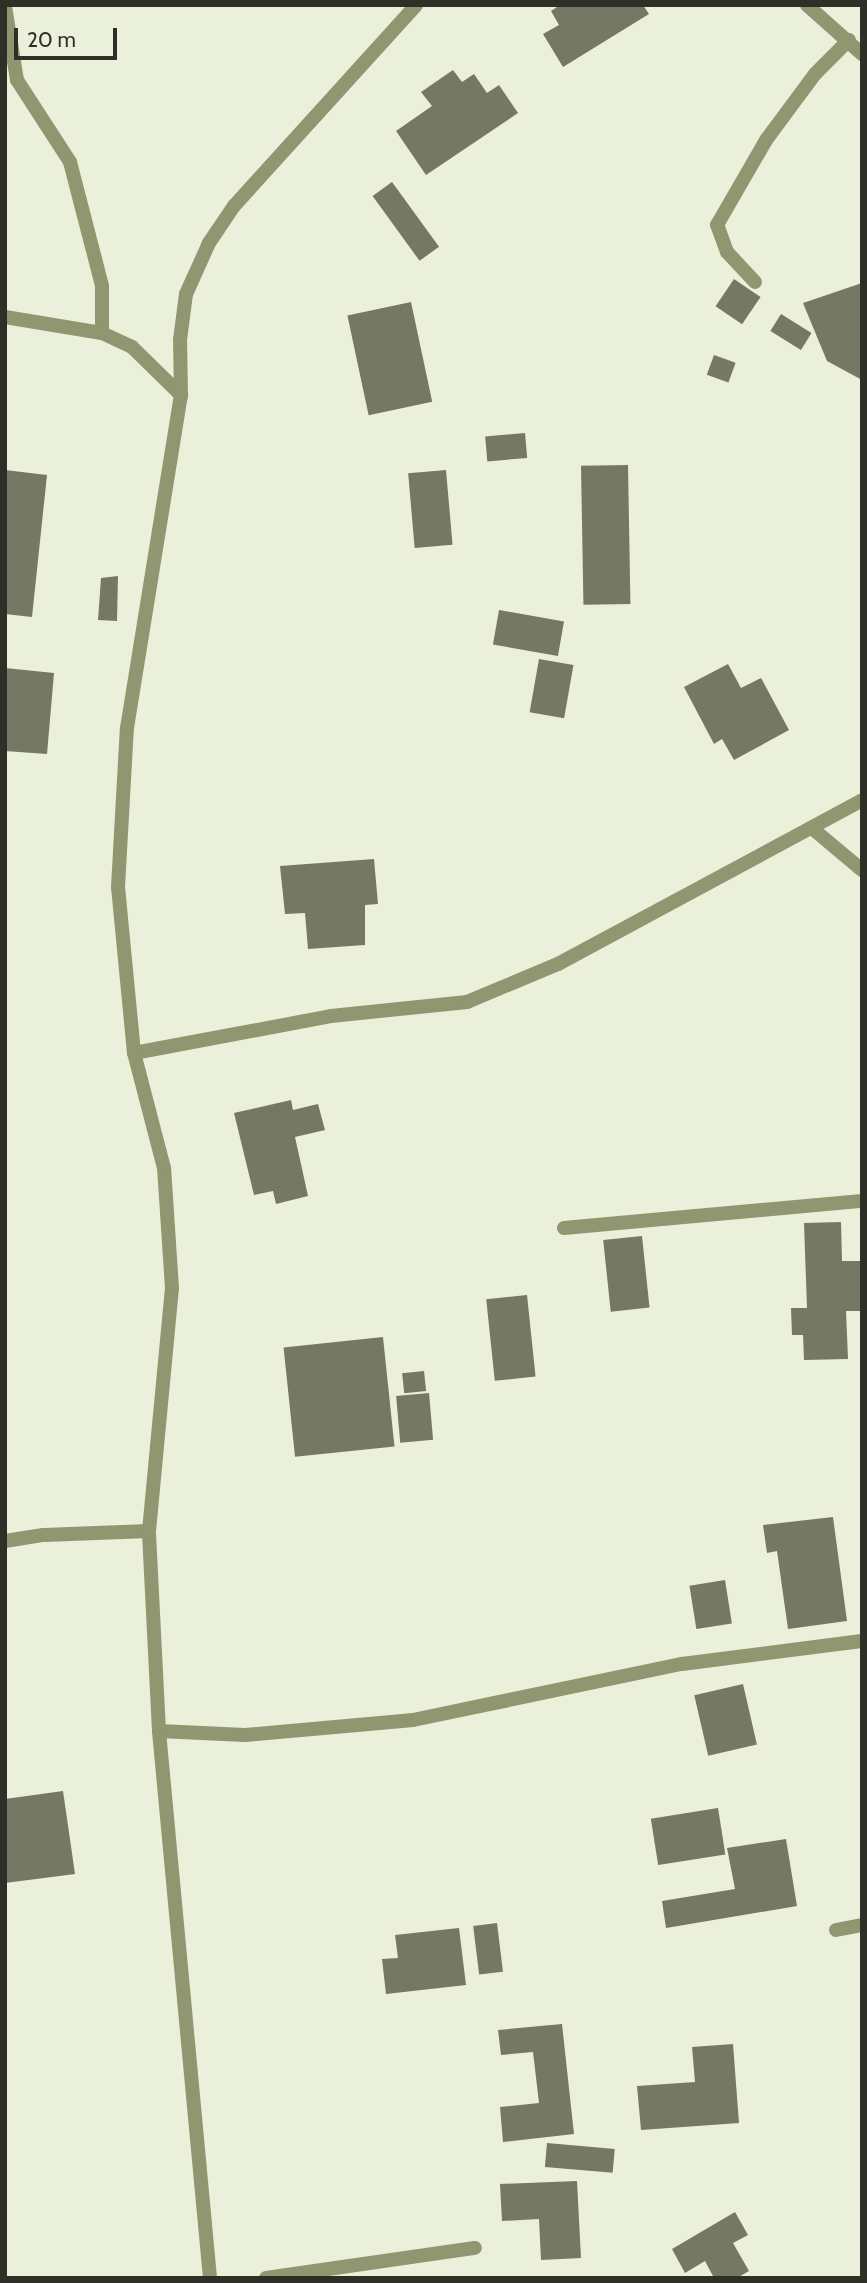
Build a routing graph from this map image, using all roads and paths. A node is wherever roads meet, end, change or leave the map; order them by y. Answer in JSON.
{"nodes":[{"id":1,"x":416,"y":5,"type":"edge"},
{"id":2,"x":807,"y":5,"type":"edge"},
{"id":3,"x":5,"y":6,"type":"edge"},
{"id":4,"x":849,"y":40,"type":"junction"},
{"id":5,"x":862,"y":54,"type":"edge"},
{"id":6,"x":11,"y":78,"type":"edge"},
{"id":7,"x":755,"y":282,"type":"dead end"},
{"id":8,"x":5,"y":317,"type":"edge"},
{"id":9,"x":102,"y":333,"type":"junction"},
{"id":10,"x":181,"y":395,"type":"junction"},
{"id":11,"x":862,"y":800,"type":"edge"},
{"id":12,"x":813,"y":829,"type":"junction"},
{"id":13,"x":862,"y":870,"type":"edge"},
{"id":14,"x":134,"y":1053,"type":"junction"},
{"id":15,"x":862,"y":1201,"type":"edge"},
{"id":16,"x":564,"y":1228,"type":"dead end"},
{"id":17,"x":149,"y":1531,"type":"junction"},
{"id":18,"x":5,"y":1541,"type":"edge"},
{"id":19,"x":862,"y":1641,"type":"edge"},
{"id":20,"x":159,"y":1731,"type":"junction"},
{"id":21,"x":862,"y":1925,"type":"edge"},
{"id":22,"x":836,"y":1930,"type":"dead end"},
{"id":23,"x":475,"y":2248,"type":"dead end"},
{"id":24,"x":210,"y":2278,"type":"edge"},
{"id":25,"x":266,"y":2278,"type":"edge"}],
"edges":[{"from":1,"to":10,"type":"street"},
{"from":2,"to":4,"type":"street"},
{"from":3,"to":6,"type":"street"},
{"from":4,"to":5,"type":"street"},
{"from":4,"to":7,"type":"street"},
{"from":6,"to":9,"type":"street"},
{"from":8,"to":9,"type":"street"},
{"from":9,"to":10,"type":"street"},
{"from":10,"to":14,"type":"street"},
{"from":11,"to":12,"type":"street"},
{"from":12,"to":13,"type":"street"},
{"from":12,"to":14,"type":"street"},
{"from":14,"to":17,"type":"street"},
{"from":15,"to":16,"type":"street"},
{"from":17,"to":18,"type":"street"},
{"from":17,"to":20,"type":"street"},
{"from":19,"to":20,"type":"street"},
{"from":20,"to":24,"type":"street"},
{"from":21,"to":22,"type":"street"},
{"from":23,"to":25,"type":"street"}]}
